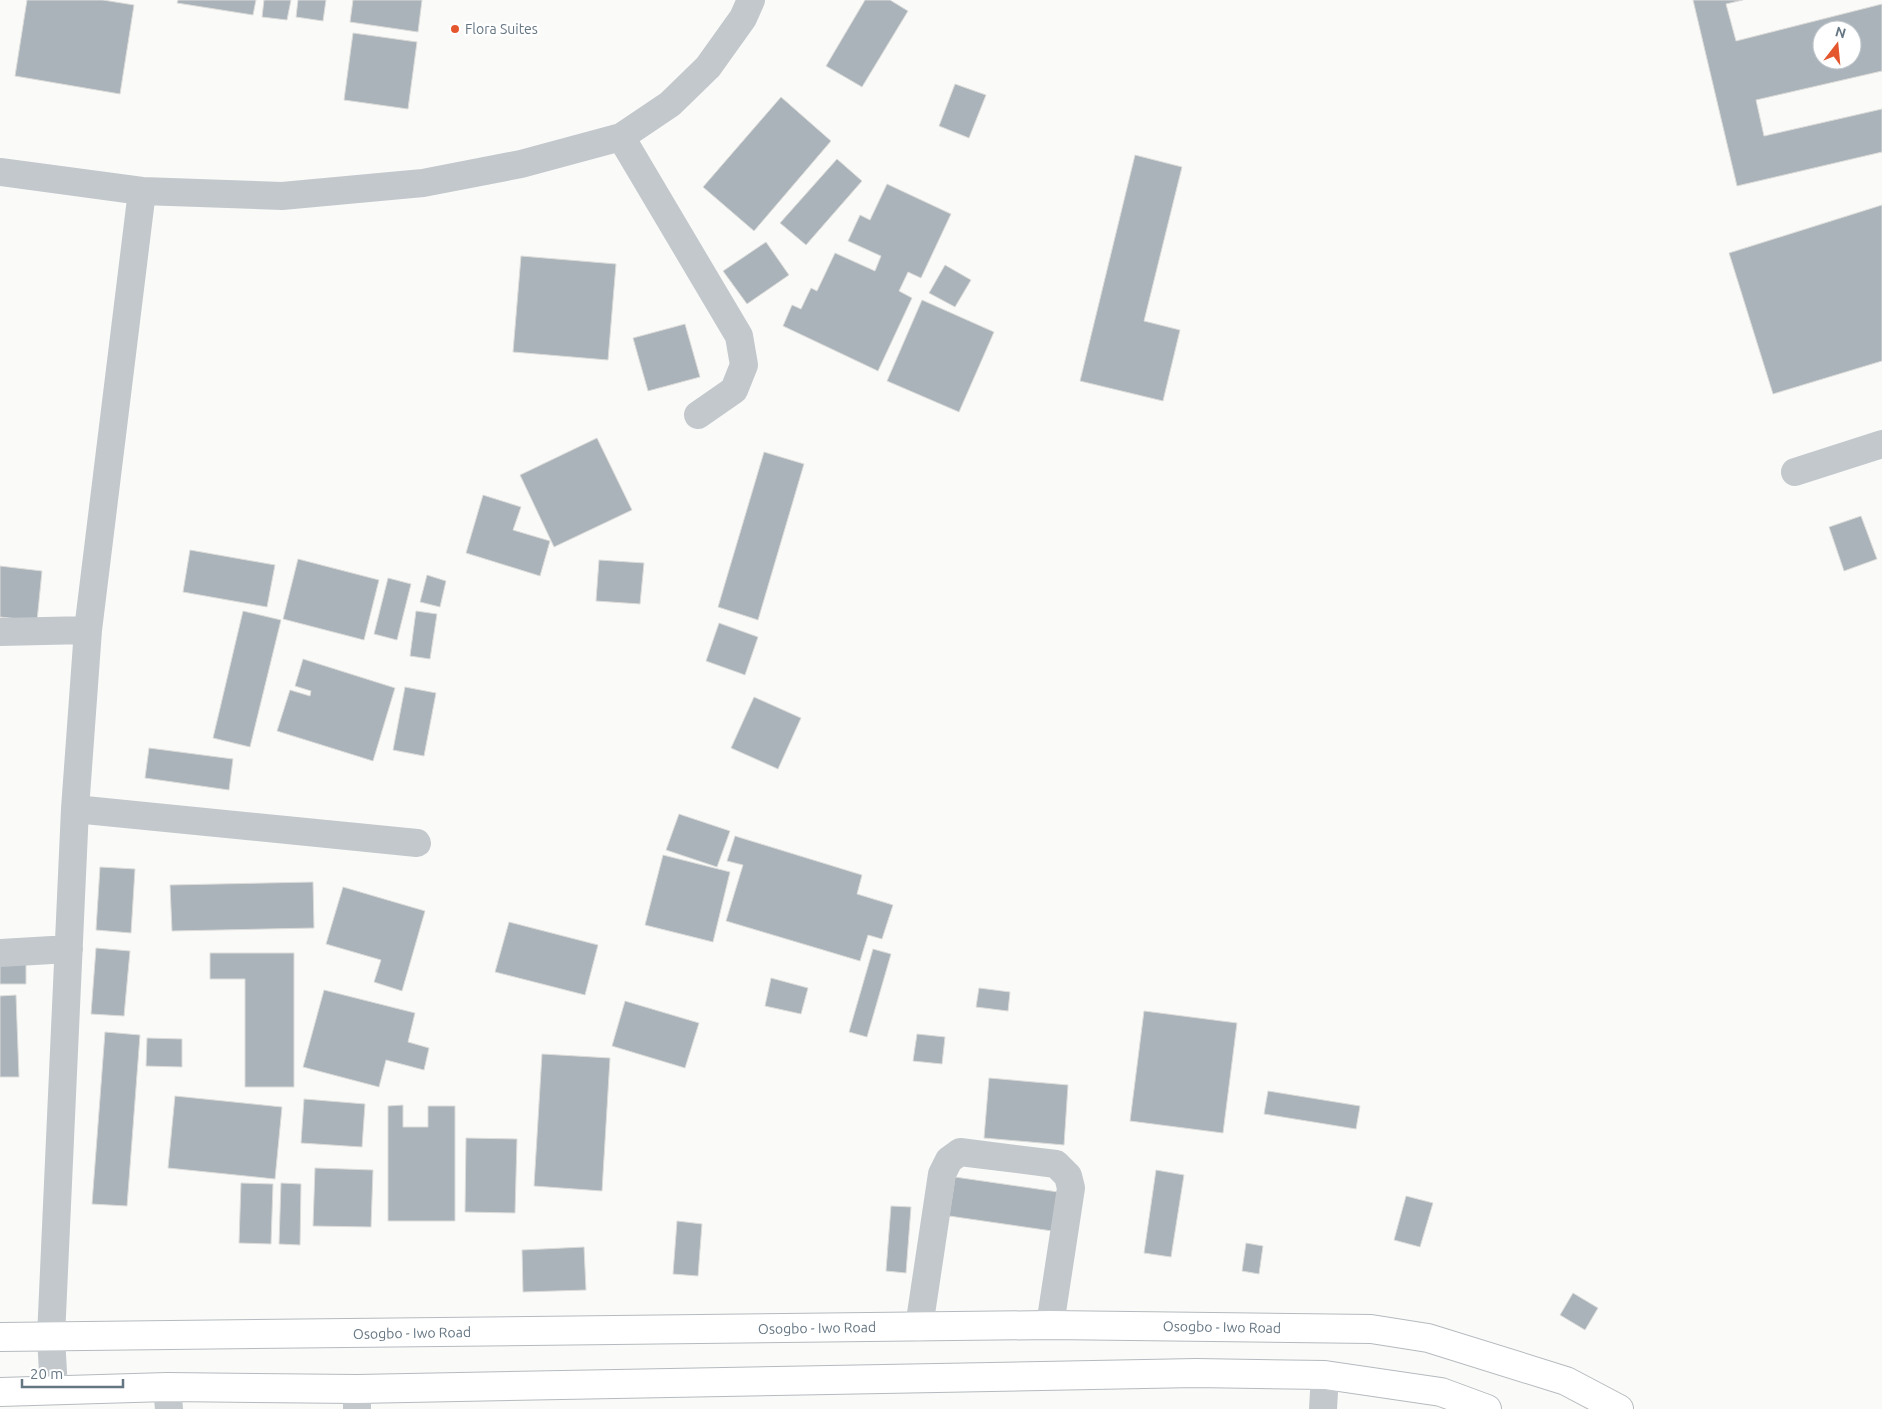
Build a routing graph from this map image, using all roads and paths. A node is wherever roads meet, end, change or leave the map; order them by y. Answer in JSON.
{"nodes":[{"id":1,"x":751,"y":0,"type":"edge"},
{"id":2,"x":621,"y":137,"type":"junction"},
{"id":3,"x":0,"y":172,"type":"edge"},
{"id":4,"x":142,"y":191,"type":"junction"},
{"id":5,"x":698,"y":415,"type":"dead end"},
{"id":6,"x":1882,"y":444,"type":"edge"},
{"id":7,"x":1795,"y":472,"type":"dead end"},
{"id":8,"x":88,"y":630,"type":"junction"},
{"id":9,"x":0,"y":632,"type":"edge"},
{"id":10,"x":74,"y":809,"type":"junction"},
{"id":11,"x":417,"y":842,"type":"dead end"},
{"id":12,"x":69,"y":949,"type":"junction"},
{"id":13,"x":0,"y":953,"type":"edge"},
{"id":14,"x":1050,"y":1325,"type":"junction"},
{"id":15,"x":919,"y":1327,"type":"junction"},
{"id":16,"x":0,"y":1337,"type":"edge"},
{"id":17,"x":51,"y":1337,"type":"junction"},
{"id":18,"x":1325,"y":1374,"type":"junction"},
{"id":19,"x":54,"y":1390,"type":"junction"},
{"id":20,"x":0,"y":1392,"type":"edge"},
{"id":21,"x":168,"y":1398,"type":"edge"},
{"id":22,"x":357,"y":1399,"type":"edge"},
{"id":23,"x":1323,"y":1409,"type":"edge"},
{"id":24,"x":1487,"y":1409,"type":"edge"},
{"id":25,"x":1619,"y":1409,"type":"edge"}],
"edges":[{"from":1,"to":2,"type":"street"},
{"from":2,"to":4,"type":"street"},
{"from":2,"to":5,"type":"street"},
{"from":3,"to":4,"type":"street"},
{"from":4,"to":8,"type":"street"},
{"from":6,"to":7,"type":"street"},
{"from":8,"to":9,"type":"street"},
{"from":8,"to":10,"type":"street"},
{"from":10,"to":11,"type":"street"},
{"from":10,"to":12,"type":"street"},
{"from":12,"to":13,"type":"street"},
{"from":12,"to":17,"type":"street"},
{"from":14,"to":15,"type":"main road","name":"Osogbo - Iwo Road"},
{"from":14,"to":15,"type":"street"},
{"from":14,"to":25,"type":"main road","name":"Osogbo - Iwo Road"},
{"from":15,"to":17,"type":"main road","name":"Osogbo - Iwo Road"},
{"from":16,"to":17,"type":"main road","name":"Osogbo - Iwo Road"},
{"from":17,"to":19,"type":"street"},
{"from":18,"to":22,"type":"main road"},
{"from":18,"to":23,"type":"street"},
{"from":18,"to":24,"type":"main road"},
{"from":19,"to":20,"type":"main road"},
{"from":19,"to":21,"type":"main road"},
{"from":21,"to":22,"type":"main road"}]}
